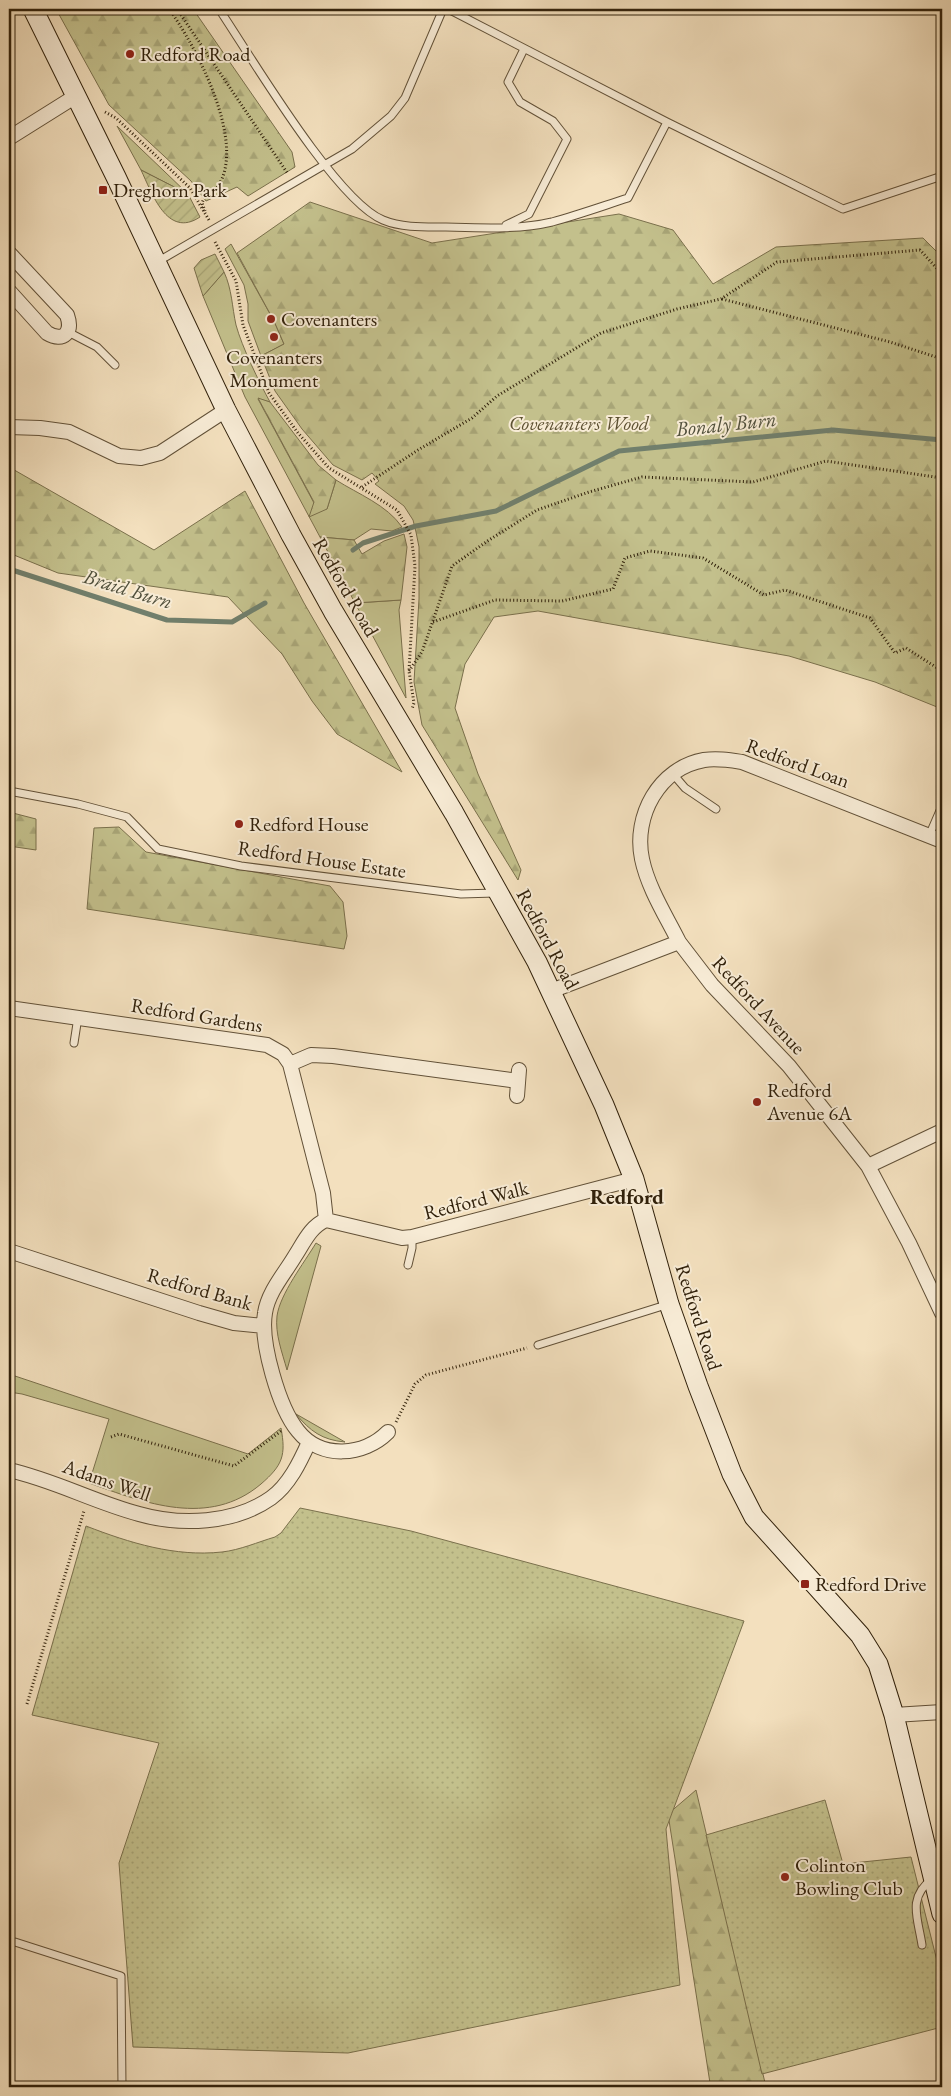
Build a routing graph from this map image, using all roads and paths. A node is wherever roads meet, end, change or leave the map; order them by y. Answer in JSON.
{"nodes":[{"id":1,"x":33,"y":9,"type":"edge"},
{"id":2,"x":170,"y":9,"type":"edge"},
{"id":3,"x":177,"y":9,"type":"edge"},
{"id":4,"x":219,"y":9,"type":"edge"},
{"id":5,"x":443,"y":9,"type":"edge"},
{"id":6,"x":448,"y":9,"type":"edge"},
{"id":7,"x":524,"y":49,"type":"junction"},
{"id":8,"x":76,"y":96,"type":"junction"},
{"id":9,"x":667,"y":122,"type":"junction"},
{"id":10,"x":9,"y":138,"type":"edge"},
{"id":11,"x":326,"y":165,"type":"junction"},
{"id":12,"x":942,"y":178,"type":"edge"},
{"id":13,"x":294,"y":183,"type":"junction"},
{"id":14,"x":209,"y":221,"type":"junction"},
{"id":15,"x":499,"y":228,"type":"junction"},
{"id":16,"x":209,"y":231,"type":"junction"},
{"id":17,"x":9,"y":253,"type":"edge"},
{"id":18,"x":156,"y":262,"type":"junction"},
{"id":19,"x":942,"y":274,"type":"edge"},
{"id":20,"x":9,"y":290,"type":"edge"},
{"id":21,"x":721,"y":299,"type":"junction"},
{"id":22,"x":68,"y":332,"type":"junction"},
{"id":23,"x":942,"y":359,"type":"edge"},
{"id":24,"x":115,"y":365,"type":"dead end"},
{"id":25,"x":226,"y":410,"type":"junction"},
{"id":26,"x":9,"y":427,"type":"edge"},
{"id":27,"x":942,"y":478,"type":"edge"},
{"id":28,"x":362,"y":487,"type":"junction"},
{"id":29,"x":433,"y":623,"type":"junction"},
{"id":30,"x":942,"y":671,"type":"edge"},
{"id":31,"x":673,"y":774,"type":"junction"},
{"id":32,"x":9,"y":791,"type":"edge"},
{"id":33,"x":942,"y":806,"type":"edge"},
{"id":34,"x":716,"y":809,"type":"dead end"},
{"id":35,"x":929,"y":836,"type":"junction"},
{"id":36,"x":942,"y":841,"type":"edge"},
{"id":37,"x":498,"y":893,"type":"junction"},
{"id":38,"x":679,"y":942,"type":"junction"},
{"id":39,"x":551,"y":991,"type":"junction"},
{"id":40,"x":9,"y":1008,"type":"edge"},
{"id":41,"x":78,"y":1016,"type":"junction"},
{"id":42,"x":74,"y":1044,"type":"dead end"},
{"id":43,"x":290,"y":1064,"type":"junction"},
{"id":44,"x":517,"y":1096,"type":"dead end"},
{"id":45,"x":942,"y":1131,"type":"edge"},
{"id":46,"x":868,"y":1166,"type":"junction"},
{"id":47,"x":634,"y":1179,"type":"junction"},
{"id":48,"x":326,"y":1220,"type":"junction"},
{"id":49,"x":412,"y":1237,"type":"junction"},
{"id":50,"x":9,"y":1251,"type":"edge"},
{"id":51,"x":408,"y":1264,"type":"dead end"},
{"id":52,"x":670,"y":1304,"type":"junction"},
{"id":53,"x":942,"y":1313,"type":"edge"},
{"id":54,"x":264,"y":1326,"type":"junction"},
{"id":55,"x":538,"y":1345,"type":"joint"},
{"id":56,"x":292,"y":1422,"type":"junction"},
{"id":57,"x":388,"y":1432,"type":"joint"},
{"id":58,"x":110,"y":1437,"type":"dead end"},
{"id":59,"x":310,"y":1442,"type":"junction"},
{"id":60,"x":9,"y":1470,"type":"edge"},
{"id":61,"x":89,"y":1496,"type":"junction"},
{"id":62,"x":27,"y":1704,"type":"dead end"},
{"id":63,"x":942,"y":1712,"type":"edge"},
{"id":64,"x":894,"y":1715,"type":"junction"},
{"id":65,"x":934,"y":1878,"type":"junction"},
{"id":66,"x":942,"y":1914,"type":"edge"},
{"id":67,"x":15,"y":1942,"type":"dead end"},
{"id":68,"x":922,"y":1945,"type":"dead end"},
{"id":69,"x":122,"y":2087,"type":"edge"}],
"edges":[{"from":1,"to":8,"type":"main road","name":"Redford Road"},
{"from":2,"to":14,"type":"path"},
{"from":3,"to":13,"type":"path"},
{"from":4,"to":11,"type":"lane"},
{"from":5,"to":11,"type":"lane"},
{"from":6,"to":7,"type":"lane"},
{"from":7,"to":9,"type":"lane"},
{"from":7,"to":15,"type":"lane"},
{"from":8,"to":10,"type":"street"},
{"from":8,"to":14,"type":"path"},
{"from":8,"to":18,"type":"main road","name":"Redford Road"},
{"from":9,"to":12,"type":"lane"},
{"from":9,"to":15,"type":"lane"},
{"from":11,"to":13,"type":"lane"},
{"from":11,"to":15,"type":"lane"},
{"from":13,"to":16,"type":"lane"},
{"from":14,"to":16,"type":"path"},
{"from":16,"to":18,"type":"lane"},
{"from":16,"to":28,"type":"path"},
{"from":17,"to":22,"type":"street"},
{"from":18,"to":25,"type":"main road","name":"Redford Road"},
{"from":19,"to":21,"type":"path"},
{"from":20,"to":22,"type":"street"},
{"from":21,"to":23,"type":"path"},
{"from":21,"to":28,"type":"path"},
{"from":22,"to":24,"type":"lane"},
{"from":25,"to":26,"type":"street"},
{"from":25,"to":37,"type":"main road","name":"Redford Road"},
{"from":27,"to":29,"type":"path"},
{"from":28,"to":29,"type":"path"},
{"from":29,"to":30,"type":"path"},
{"from":31,"to":34,"type":"lane"},
{"from":31,"to":35,"type":"street","name":"Redford Loan"},
{"from":31,"to":38,"type":"street","name":"Redford Loan"},
{"from":32,"to":37,"type":"lane","name":"Redford House Estate"},
{"from":33,"to":35,"type":"lane"},
{"from":35,"to":36,"type":"street","name":"Redford Loan"},
{"from":37,"to":39,"type":"main road","name":"Redford Road"},
{"from":38,"to":39,"type":"street"},
{"from":38,"to":46,"type":"street","name":"Redford Avenue"},
{"from":39,"to":47,"type":"main road","name":"Redford Road"},
{"from":40,"to":41,"type":"street","name":"Redford Gardens"},
{"from":41,"to":42,"type":"lane"},
{"from":41,"to":43,"type":"street","name":"Redford Gardens"},
{"from":43,"to":44,"type":"street"},
{"from":43,"to":48,"type":"street"},
{"from":45,"to":46,"type":"street"},
{"from":46,"to":53,"type":"street","name":"Redford Avenue"},
{"from":47,"to":49,"type":"street","name":"Redford Walk"},
{"from":47,"to":52,"type":"main road","name":"Redford Road"},
{"from":48,"to":49,"type":"street","name":"Redford Walk"},
{"from":48,"to":54,"type":"street"},
{"from":49,"to":51,"type":"lane"},
{"from":50,"to":54,"type":"street","name":"Redford Bank"},
{"from":52,"to":55,"type":"lane"},
{"from":52,"to":64,"type":"main road","name":"Redford Road"},
{"from":54,"to":56,"type":"street","name":"Redford Bank"},
{"from":55,"to":57,"type":"path"},
{"from":56,"to":58,"type":"path"},
{"from":56,"to":59,"type":"street","name":"Redford Bank"},
{"from":57,"to":59,"type":"street","name":"Redford Bank"},
{"from":59,"to":61,"type":"street","name":"Adams Well"},
{"from":60,"to":61,"type":"street","name":"Adams Well"},
{"from":61,"to":62,"type":"path"},
{"from":63,"to":64,"type":"street"},
{"from":64,"to":65,"type":"main road","name":"Redford Road"},
{"from":65,"to":66,"type":"main road","name":"Redford Road"},
{"from":65,"to":68,"type":"lane"},
{"from":67,"to":69,"type":"lane"}]}
